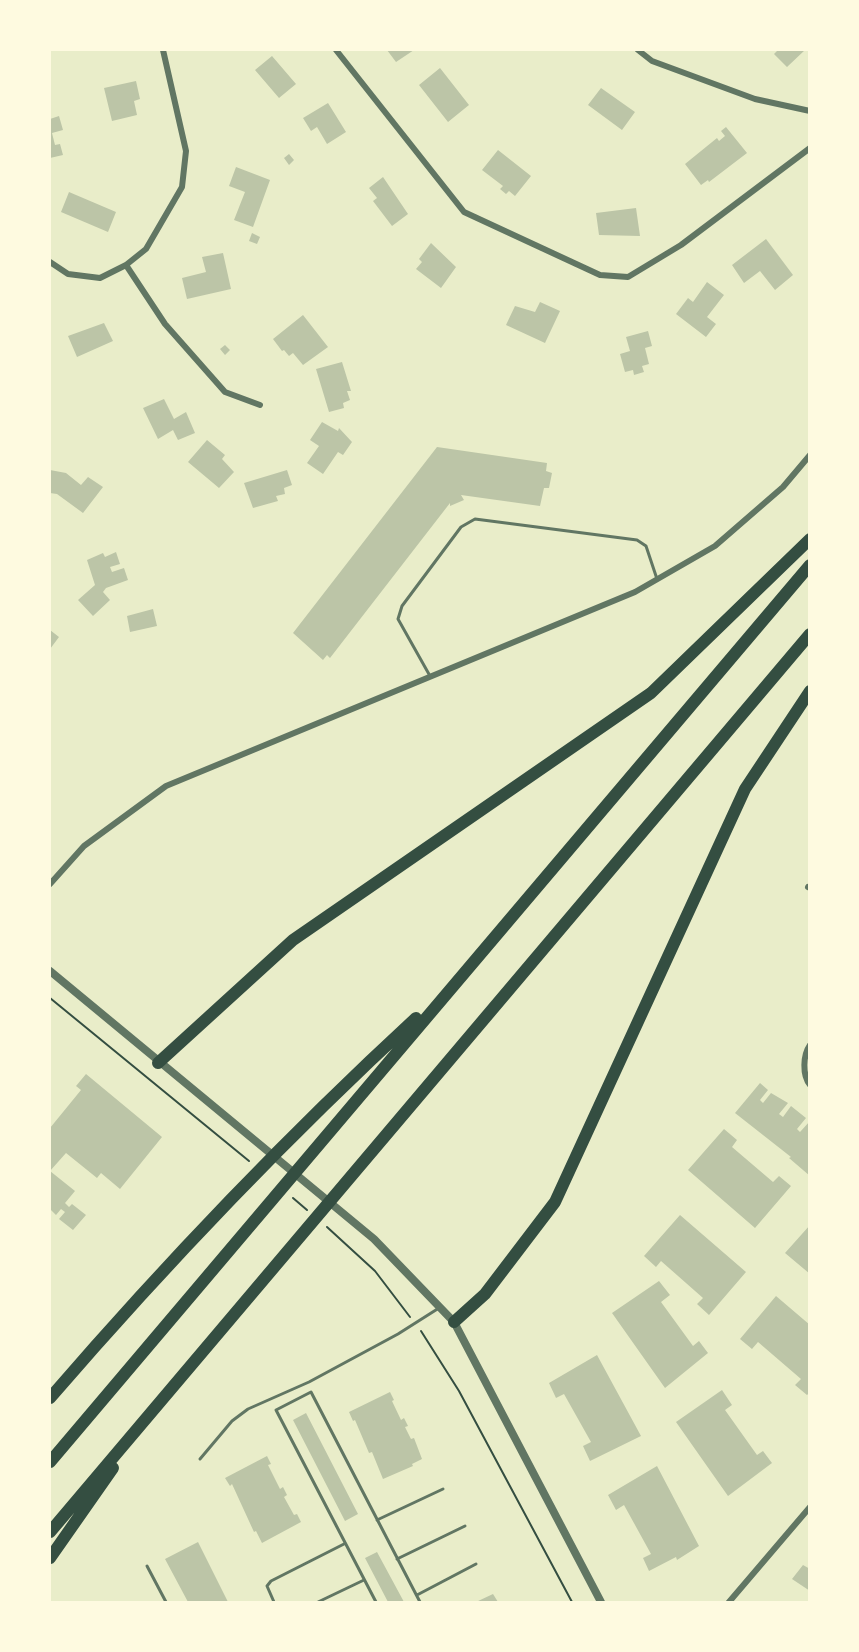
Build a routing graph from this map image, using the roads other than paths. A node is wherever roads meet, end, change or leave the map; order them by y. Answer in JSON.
{"nodes":[{"id":1,"x":163,"y":50,"type":"edge"},
{"id":2,"x":336,"y":50,"type":"edge"},
{"id":3,"x":638,"y":50,"type":"edge"},
{"id":4,"x":810,"y":111,"type":"edge"},
{"id":5,"x":810,"y":148,"type":"edge"},
{"id":6,"x":50,"y":262,"type":"edge"},
{"id":7,"x":126,"y":265,"type":"junction"},
{"id":8,"x":260,"y":405,"type":"dead end"},
{"id":9,"x":810,"y":455,"type":"edge"},
{"id":10,"x":810,"y":539,"type":"edge"},
{"id":11,"x":810,"y":565,"type":"edge"},
{"id":12,"x":657,"y":579,"type":"junction"},
{"id":13,"x":810,"y":634,"type":"edge"},
{"id":14,"x":430,"y":676,"type":"junction"},
{"id":15,"x":810,"y":691,"type":"edge"},
{"id":16,"x":50,"y":884,"type":"edge"},
{"id":17,"x":50,"y":971,"type":"edge"},
{"id":18,"x":454,"y":983,"type":"junction"},
{"id":19,"x":810,"y":1045,"type":"edge"},
{"id":20,"x":158,"y":1063,"type":"junction"},
{"id":21,"x":810,"y":1085,"type":"edge"},
{"id":22,"x":440,"y":1306,"type":"junction"},
{"id":23,"x":454,"y":1322,"type":"junction"},
{"id":24,"x":50,"y":1398,"type":"edge"},
{"id":25,"x":162,"y":1400,"type":"junction"},
{"id":26,"x":200,"y":1459,"type":"dead end"},
{"id":27,"x":50,"y":1462,"type":"edge"},
{"id":28,"x":443,"y":1489,"type":"dead end"},
{"id":29,"x":810,"y":1507,"type":"edge"},
{"id":30,"x":377,"y":1521,"type":"junction"},
{"id":31,"x":465,"y":1526,"type":"dead end"},
{"id":32,"x":50,"y":1532,"type":"edge"},
{"id":33,"x":344,"y":1544,"type":"junction"},
{"id":34,"x":50,"y":1558,"type":"edge"},
{"id":35,"x":397,"y":1559,"type":"junction"},
{"id":36,"x":476,"y":1564,"type":"dead end"},
{"id":37,"x":147,"y":1566,"type":"dead end"},
{"id":38,"x":364,"y":1580,"type":"junction"},
{"id":39,"x":416,"y":1595,"type":"junction"},
{"id":40,"x":166,"y":1602,"type":"edge"},
{"id":41,"x":274,"y":1602,"type":"edge"},
{"id":42,"x":318,"y":1602,"type":"edge"},
{"id":43,"x":376,"y":1602,"type":"edge"},
{"id":44,"x":420,"y":1602,"type":"edge"},
{"id":45,"x":601,"y":1602,"type":"edge"},
{"id":46,"x":729,"y":1602,"type":"edge"}],
"edges":[{"from":1,"to":7,"type":"street"},
{"from":2,"to":5,"type":"street"},
{"from":3,"to":4,"type":"street"},
{"from":6,"to":7,"type":"street"},
{"from":7,"to":8,"type":"street"},
{"from":9,"to":12,"type":"street"},
{"from":10,"to":20,"type":"highway"},
{"from":11,"to":18,"type":"highway"},
{"from":12,"to":14,"type":"street"},
{"from":12,"to":14,"type":"lane"},
{"from":13,"to":25,"type":"highway"},
{"from":14,"to":16,"type":"street"},
{"from":15,"to":23,"type":"highway"},
{"from":17,"to":20,"type":"street"},
{"from":18,"to":24,"type":"highway"},
{"from":18,"to":27,"type":"highway"},
{"from":19,"to":21,"type":"street"},
{"from":20,"to":22,"type":"street"},
{"from":22,"to":23,"type":"street"},
{"from":22,"to":26,"type":"lane"},
{"from":23,"to":45,"type":"street"},
{"from":25,"to":32,"type":"highway"},
{"from":25,"to":34,"type":"highway"},
{"from":28,"to":30,"type":"lane"},
{"from":29,"to":46,"type":"street"},
{"from":30,"to":33,"type":"lane"},
{"from":30,"to":35,"type":"lane"},
{"from":31,"to":35,"type":"lane"},
{"from":33,"to":38,"type":"lane"},
{"from":33,"to":41,"type":"lane"},
{"from":35,"to":39,"type":"lane"},
{"from":36,"to":39,"type":"lane"},
{"from":37,"to":40,"type":"lane"},
{"from":38,"to":42,"type":"lane"},
{"from":38,"to":43,"type":"lane"},
{"from":39,"to":44,"type":"lane"}]}
